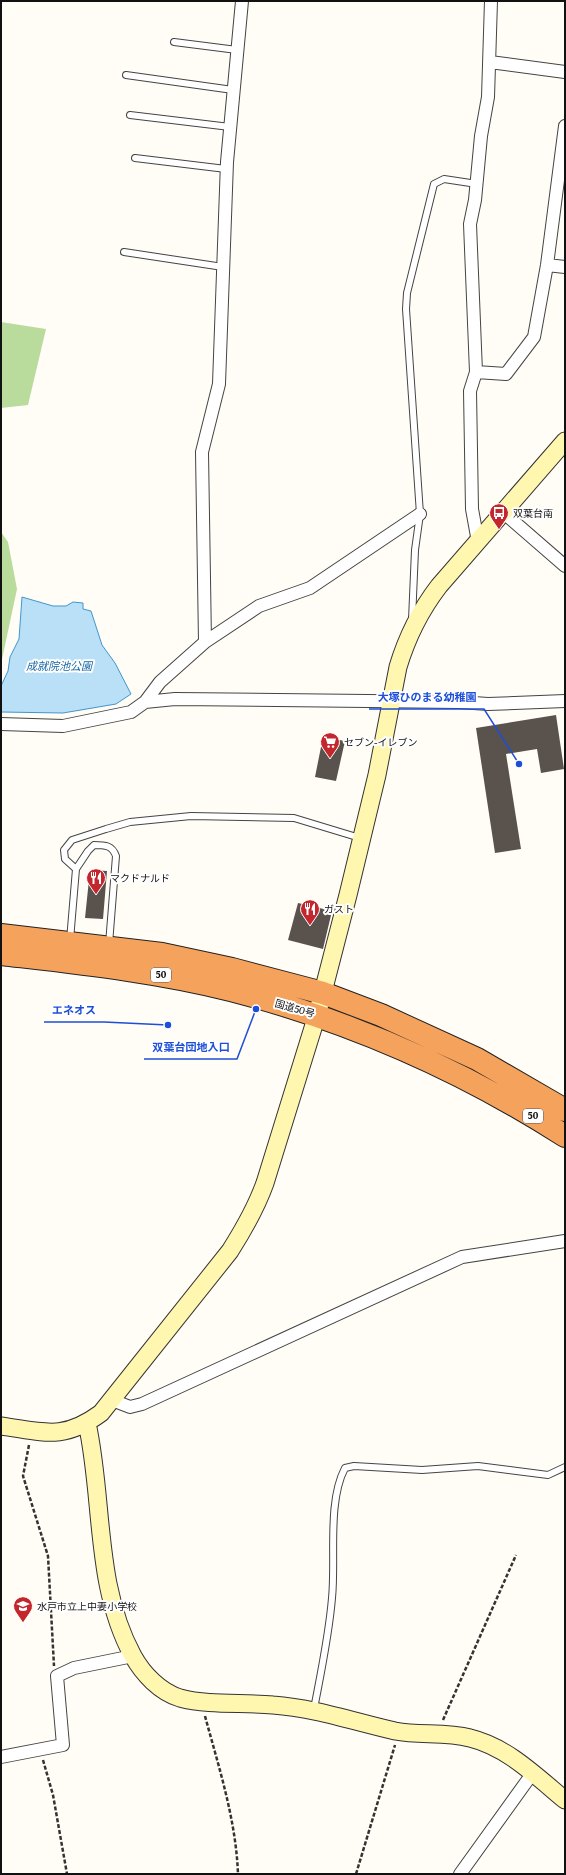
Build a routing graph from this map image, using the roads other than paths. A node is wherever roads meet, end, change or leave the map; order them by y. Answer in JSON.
{"nodes":[{"id":1,"x":242,"y":1,"type":"edge"},
{"id":2,"x":491,"y":1,"type":"edge"},
{"id":3,"x":174,"y":42,"type":"dead end"},
{"id":4,"x":237,"y":50,"type":"junction"},
{"id":5,"x":490,"y":62,"type":"junction"},
{"id":6,"x":565,"y":72,"type":"edge"},
{"id":7,"x":126,"y":75,"type":"dead end"},
{"id":8,"x":234,"y":90,"type":"junction"},
{"id":9,"x":130,"y":115,"type":"dead end"},
{"id":10,"x":230,"y":126,"type":"junction"},
{"id":11,"x":565,"y":126,"type":"edge"},
{"id":12,"x":134,"y":158,"type":"dead end"},
{"id":13,"x":226,"y":169,"type":"junction"},
{"id":14,"x":477,"y":184,"type":"junction"},
{"id":15,"x":124,"y":252,"type":"dead end"},
{"id":16,"x":547,"y":265,"type":"junction"},
{"id":17,"x":223,"y":267,"type":"junction"},
{"id":18,"x":565,"y":267,"type":"edge"},
{"id":19,"x":476,"y":372,"type":"junction"},
{"id":20,"x":565,"y":441,"type":"edge"},
{"id":21,"x":504,"y":513,"type":"junction"},
{"id":22,"x":420,"y":514,"type":"junction"},
{"id":23,"x":478,"y":542,"type":"junction"},
{"id":24,"x":565,"y":566,"type":"edge"},
{"id":25,"x":412,"y":626,"type":"junction"},
{"id":26,"x":205,"y":642,"type":"junction"},
{"id":27,"x":392,"y":701,"type":"junction"},
{"id":28,"x":565,"y":701,"type":"edge"},
{"id":29,"x":145,"y":702,"type":"junction"},
{"id":30,"x":1,"y":724,"type":"edge"},
{"id":31,"x":363,"y":839,"type":"junction"},
{"id":32,"x":76,"y":869,"type":"junction"},
{"id":33,"x":1,"y":935,"type":"edge"},
{"id":34,"x":69,"y":942,"type":"junction"},
{"id":35,"x":109,"y":947,"type":"junction"},
{"id":36,"x":1,"y":954,"type":"edge"},
{"id":37,"x":323,"y":993,"type":"junction"},
{"id":38,"x":317,"y":1015,"type":"junction"},
{"id":39,"x":565,"y":1110,"type":"edge"},
{"id":40,"x":565,"y":1136,"type":"edge"},
{"id":41,"x":565,"y":1242,"type":"edge"},
{"id":42,"x":112,"y":1400,"type":"junction"},
{"id":43,"x":87,"y":1422,"type":"junction"},
{"id":44,"x":1,"y":1426,"type":"edge"},
{"id":45,"x":565,"y":1467,"type":"edge"},
{"id":46,"x":133,"y":1656,"type":"junction"},
{"id":47,"x":314,"y":1711,"type":"junction"},
{"id":48,"x":1,"y":1757,"type":"edge"},
{"id":49,"x":532,"y":1774,"type":"junction"},
{"id":50,"x":565,"y":1800,"type":"edge"},
{"id":51,"x":460,"y":1874,"type":"edge"}],
"edges":[{"from":1,"to":4,"type":"street"},
{"from":2,"to":5,"type":"street"},
{"from":3,"to":4,"type":"lane"},
{"from":4,"to":8,"type":"street"},
{"from":5,"to":6,"type":"street"},
{"from":5,"to":14,"type":"street"},
{"from":7,"to":8,"type":"lane"},
{"from":8,"to":10,"type":"street"},
{"from":9,"to":10,"type":"lane"},
{"from":10,"to":13,"type":"street"},
{"from":11,"to":16,"type":"street"},
{"from":12,"to":13,"type":"lane"},
{"from":13,"to":17,"type":"street"},
{"from":14,"to":19,"type":"street"},
{"from":14,"to":22,"type":"lane"},
{"from":15,"to":17,"type":"lane"},
{"from":16,"to":18,"type":"street"},
{"from":16,"to":19,"type":"street"},
{"from":17,"to":26,"type":"street"},
{"from":19,"to":23,"type":"street"},
{"from":20,"to":21,"type":"street"},
{"from":21,"to":23,"type":"street"},
{"from":21,"to":24,"type":"street"},
{"from":22,"to":25,"type":"lane"},
{"from":22,"to":26,"type":"street"},
{"from":23,"to":25,"type":"street"},
{"from":25,"to":27,"type":"street"},
{"from":26,"to":29,"type":"street"},
{"from":27,"to":28,"type":"street"},
{"from":27,"to":29,"type":"street"},
{"from":27,"to":31,"type":"street"},
{"from":29,"to":30,"type":"street"},
{"from":31,"to":32,"type":"lane"},
{"from":31,"to":37,"type":"street"},
{"from":32,"to":34,"type":"lane"},
{"from":32,"to":35,"type":"lane"},
{"from":33,"to":34,"type":"highway","name":"国道50号","number":"50"},
{"from":34,"to":35,"type":"highway","name":"国道50号","number":"50"},
{"from":35,"to":37,"type":"highway","name":"国道50号","number":"50"},
{"from":36,"to":38,"type":"highway","name":"国道50号","number":"50"},
{"from":37,"to":38,"type":"street"},
{"from":37,"to":39,"type":"highway","name":"国道50号","number":"50"},
{"from":38,"to":40,"type":"highway","name":"国道50号","number":"50"},
{"from":38,"to":42,"type":"street"},
{"from":41,"to":42,"type":"street"},
{"from":42,"to":43,"type":"street"},
{"from":43,"to":44,"type":"street"},
{"from":43,"to":46,"type":"street"},
{"from":45,"to":47,"type":"lane"},
{"from":46,"to":47,"type":"street"},
{"from":46,"to":48,"type":"street"},
{"from":47,"to":49,"type":"street"},
{"from":49,"to":50,"type":"street"},
{"from":49,"to":51,"type":"street"}]}
